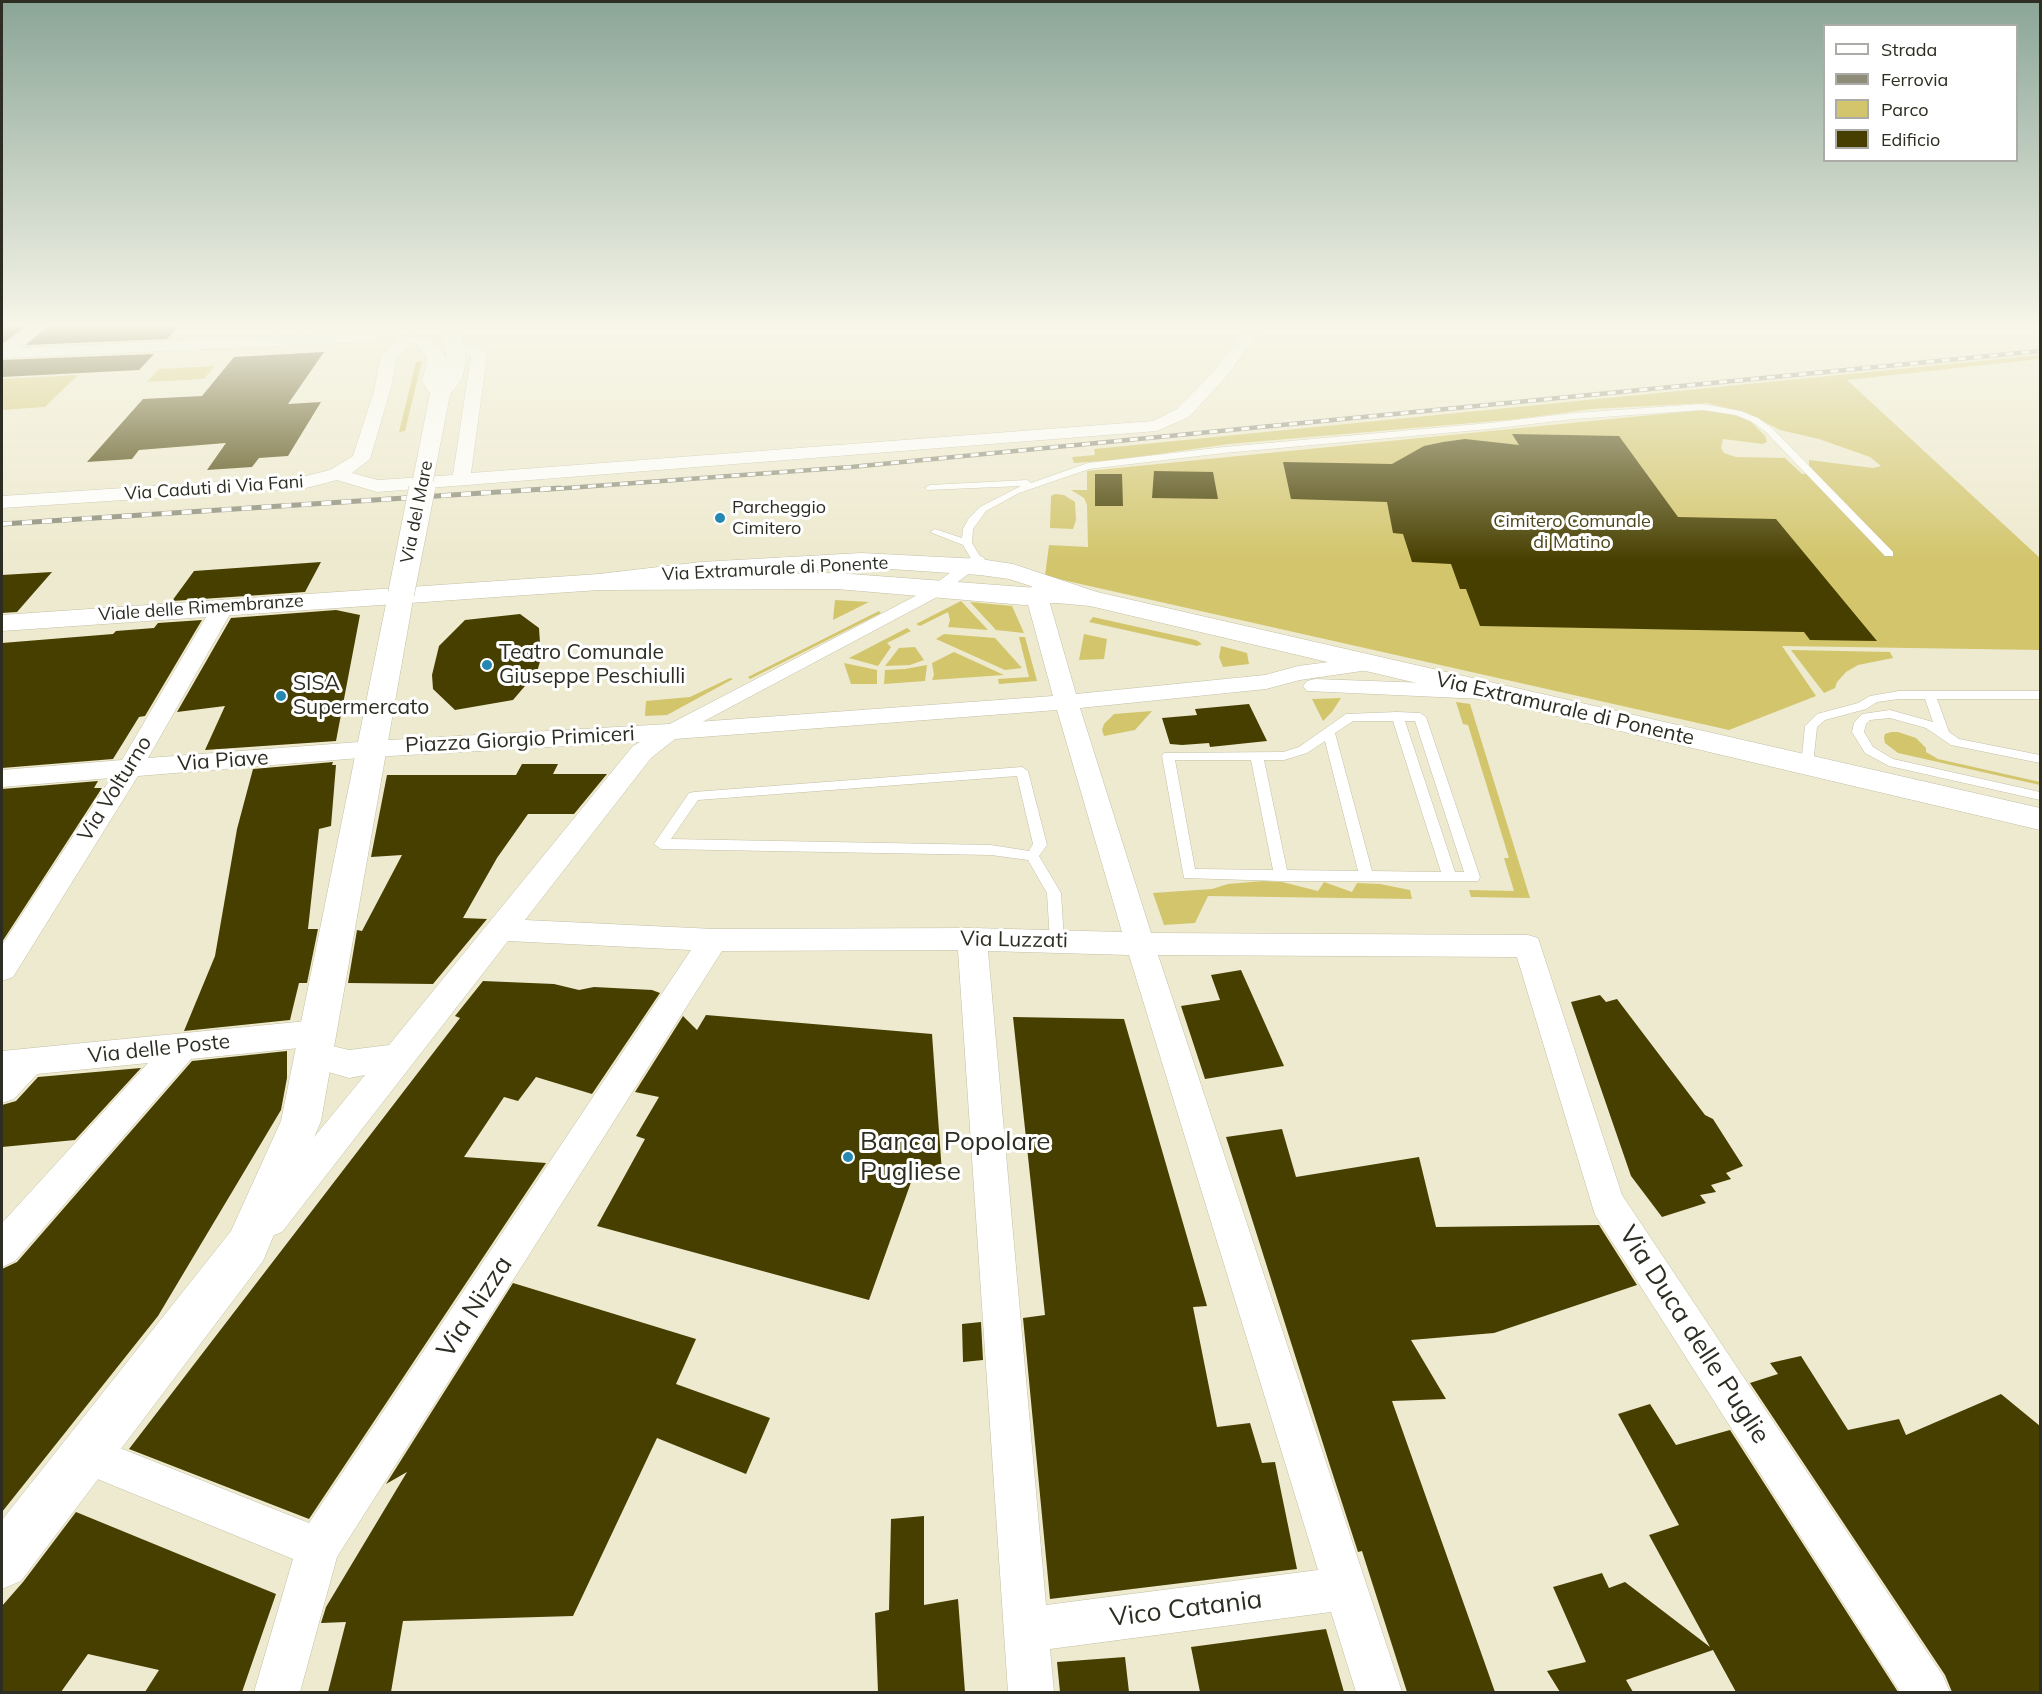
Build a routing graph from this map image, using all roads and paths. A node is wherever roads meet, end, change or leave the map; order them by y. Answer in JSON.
{"nodes":[{"id":1,"x":378,"y":403,"type":"edge"},
{"id":2,"x":438,"y":403,"type":"edge"},
{"id":3,"x":472,"y":403,"type":"edge"},
{"id":4,"x":1192,"y":403,"type":"edge"},
{"id":5,"x":338,"y":474,"type":"junction"},
{"id":6,"x":465,"y":480,"type":"junction"},
{"id":7,"x":1037,"y":483,"type":"junction"},
{"id":8,"x":930,"y":488,"type":"dead end"},
{"id":9,"x":2,"y":502,"type":"edge"},
{"id":10,"x":935,"y":532,"type":"dead end"},
{"id":11,"x":1889,"y":554,"type":"dead end"},
{"id":12,"x":970,"y":557,"type":"junction"},
{"id":13,"x":599,"y":582,"type":"junction"},
{"id":14,"x":938,"y":589,"type":"junction"},
{"id":15,"x":1041,"y":590,"type":"junction"},
{"id":16,"x":401,"y":594,"type":"junction"},
{"id":17,"x":223,"y":607,"type":"junction"},
{"id":18,"x":2,"y":623,"type":"edge"},
{"id":19,"x":1372,"y":676,"type":"junction"},
{"id":20,"x":1492,"y":693,"type":"junction"},
{"id":21,"x":1930,"y":696,"type":"junction"},
{"id":22,"x":2040,"y":696,"type":"edge"},
{"id":23,"x":1068,"y":702,"type":"junction"},
{"id":24,"x":1862,"y":706,"type":"junction"},
{"id":25,"x":1876,"y":714,"type":"junction"},
{"id":26,"x":1397,"y":716,"type":"junction"},
{"id":27,"x":669,"y":732,"type":"junction"},
{"id":28,"x":1943,"y":732,"type":"junction"},
{"id":29,"x":1329,"y":733,"type":"junction"},
{"id":30,"x":372,"y":749,"type":"junction"},
{"id":31,"x":1257,"y":757,"type":"junction"},
{"id":32,"x":2040,"y":759,"type":"edge"},
{"id":33,"x":1807,"y":765,"type":"junction"},
{"id":34,"x":130,"y":768,"type":"junction"},
{"id":35,"x":2,"y":778,"type":"edge"},
{"id":36,"x":2040,"y":796,"type":"edge"},
{"id":37,"x":2040,"y":819,"type":"edge"},
{"id":38,"x":1032,"y":856,"type":"junction"},
{"id":39,"x":1281,"y":876,"type":"junction"},
{"id":40,"x":1366,"y":876,"type":"junction"},
{"id":41,"x":1450,"y":877,"type":"junction"},
{"id":42,"x":500,"y":929,"type":"junction"},
{"id":43,"x":972,"y":939,"type":"junction"},
{"id":44,"x":714,"y":940,"type":"junction"},
{"id":45,"x":1057,"y":941,"type":"junction"},
{"id":46,"x":1140,"y":944,"type":"junction"},
{"id":47,"x":1528,"y":946,"type":"joint"},
{"id":48,"x":2,"y":969,"type":"edge"},
{"id":49,"x":314,"y":1044,"type":"junction"},
{"id":50,"x":182,"y":1047,"type":"junction"},
{"id":51,"x":401,"y":1057,"type":"junction"},
{"id":52,"x":15,"y":1063,"type":"edge"},
{"id":53,"x":2,"y":1089,"type":"edge"},
{"id":54,"x":247,"y":1246,"type":"junction"},
{"id":55,"x":2,"y":1249,"type":"edge"},
{"id":56,"x":87,"y":1455,"type":"junction"},
{"id":57,"x":318,"y":1548,"type":"junction"},
{"id":58,"x":2,"y":1562,"type":"edge"},
{"id":59,"x":1346,"y":1588,"type":"junction"},
{"id":60,"x":1026,"y":1630,"type":"junction"},
{"id":61,"x":277,"y":1692,"type":"edge"},
{"id":62,"x":1031,"y":1692,"type":"edge"},
{"id":63,"x":1379,"y":1692,"type":"edge"},
{"id":64,"x":1927,"y":1692,"type":"edge"}],
"edges":[{"from":1,"to":5,"type":"street","name":"Via Caduti di Via Fani"},
{"from":2,"to":16,"type":"main road","name":"Via del Mare","bridge":true},
{"from":3,"to":6,"type":"street"},
{"from":4,"to":6,"type":"street"},
{"from":5,"to":6,"type":"street"},
{"from":5,"to":9,"type":"street","name":"Via Caduti di Via Fani"},
{"from":7,"to":8,"type":"lane"},
{"from":7,"to":11,"type":"lane"},
{"from":7,"to":12,"type":"lane"},
{"from":10,"to":12,"type":"lane"},
{"from":12,"to":13,"type":"main road","name":"Via Extramurale di Ponente"},
{"from":12,"to":14,"type":"street"},
{"from":12,"to":15,"type":"main road","name":"Via Extramurale di Ponente"},
{"from":13,"to":14,"type":"main road","name":"Via Extramurale di Ponente"},
{"from":13,"to":16,"type":"main road","name":"Via Extramurale di Ponente"},
{"from":14,"to":15,"type":"main road","name":"Via Extramurale di Ponente"},
{"from":14,"to":27,"type":"street"},
{"from":15,"to":19,"type":"main road","name":"Via Extramurale di Ponente"},
{"from":15,"to":23,"type":"street"},
{"from":16,"to":17,"type":"main road","name":"Viale delle Rimembranze"},
{"from":16,"to":30,"type":"main road","name":"Via del Mare"},
{"from":17,"to":18,"type":"main road","name":"Viale delle Rimembranze"},
{"from":17,"to":34,"type":"street","name":"Via Volturno"},
{"from":19,"to":20,"type":"street","name":"Piazza Giorgio Primiceri"},
{"from":19,"to":20,"type":"main road","name":"Via Extramurale di Ponente"},
{"from":19,"to":23,"type":"street","name":"Piazza Giorgio Primiceri"},
{"from":20,"to":33,"type":"main road","name":"Via Extramurale di Ponente"},
{"from":21,"to":22,"type":"lane"},
{"from":21,"to":24,"type":"lane"},
{"from":21,"to":28,"type":"lane"},
{"from":23,"to":27,"type":"street","name":"Piazza Giorgio Primiceri"},
{"from":23,"to":46,"type":"street"},
{"from":24,"to":25,"type":"lane"},
{"from":24,"to":33,"type":"lane"},
{"from":25,"to":28,"type":"lane"},
{"from":25,"to":36,"type":"lane"},
{"from":26,"to":29,"type":"lane"},
{"from":26,"to":41,"type":"lane"},
{"from":26,"to":41,"type":"lane"},
{"from":27,"to":30,"type":"street","name":"Piazza Giorgio Primiceri"},
{"from":27,"to":42,"type":"street"},
{"from":28,"to":32,"type":"lane"},
{"from":29,"to":31,"type":"lane"},
{"from":29,"to":40,"type":"lane"},
{"from":30,"to":34,"type":"street","name":"Via Piave"},
{"from":30,"to":49,"type":"main road","name":"Via del Mare"},
{"from":31,"to":39,"type":"lane"},
{"from":31,"to":39,"type":"lane"},
{"from":33,"to":37,"type":"main road","name":"Via Extramurale di Ponente"},
{"from":34,"to":35,"type":"street","name":"Via Piave"},
{"from":34,"to":48,"type":"street","name":"Via Volturno"},
{"from":38,"to":38,"type":"lane"},
{"from":38,"to":45,"type":"lane"},
{"from":39,"to":40,"type":"lane"},
{"from":40,"to":41,"type":"lane"},
{"from":42,"to":44,"type":"street","name":"Via Luzzati"},
{"from":42,"to":51,"type":"street"},
{"from":43,"to":44,"type":"street","name":"Via Luzzati"},
{"from":43,"to":45,"type":"street","name":"Via Luzzati"},
{"from":43,"to":60,"type":"street"},
{"from":44,"to":57,"type":"street","name":"Via Nizza"},
{"from":45,"to":46,"type":"street","name":"Via Luzzati"},
{"from":46,"to":47,"type":"street","name":"Via Luzzati"},
{"from":46,"to":59,"type":"street"},
{"from":47,"to":64,"type":"street","name":"Via Duca delle Puglie"},
{"from":49,"to":50,"type":"street","name":"Via delle Poste"},
{"from":49,"to":51,"type":"street"},
{"from":49,"to":54,"type":"main road","name":"Via del Mare"},
{"from":50,"to":52,"type":"street","name":"Via delle Poste"},
{"from":50,"to":55,"type":"street"},
{"from":51,"to":54,"type":"street"},
{"from":52,"to":53,"type":"street"},
{"from":54,"to":56,"type":"main road","name":"Via del Mare"},
{"from":56,"to":57,"type":"street"},
{"from":56,"to":58,"type":"main road","name":"Via del Mare"},
{"from":57,"to":61,"type":"street","name":"Via Nizza"},
{"from":59,"to":60,"type":"street","name":"Vico Catania"},
{"from":59,"to":63,"type":"street"},
{"from":60,"to":62,"type":"street"}]}
